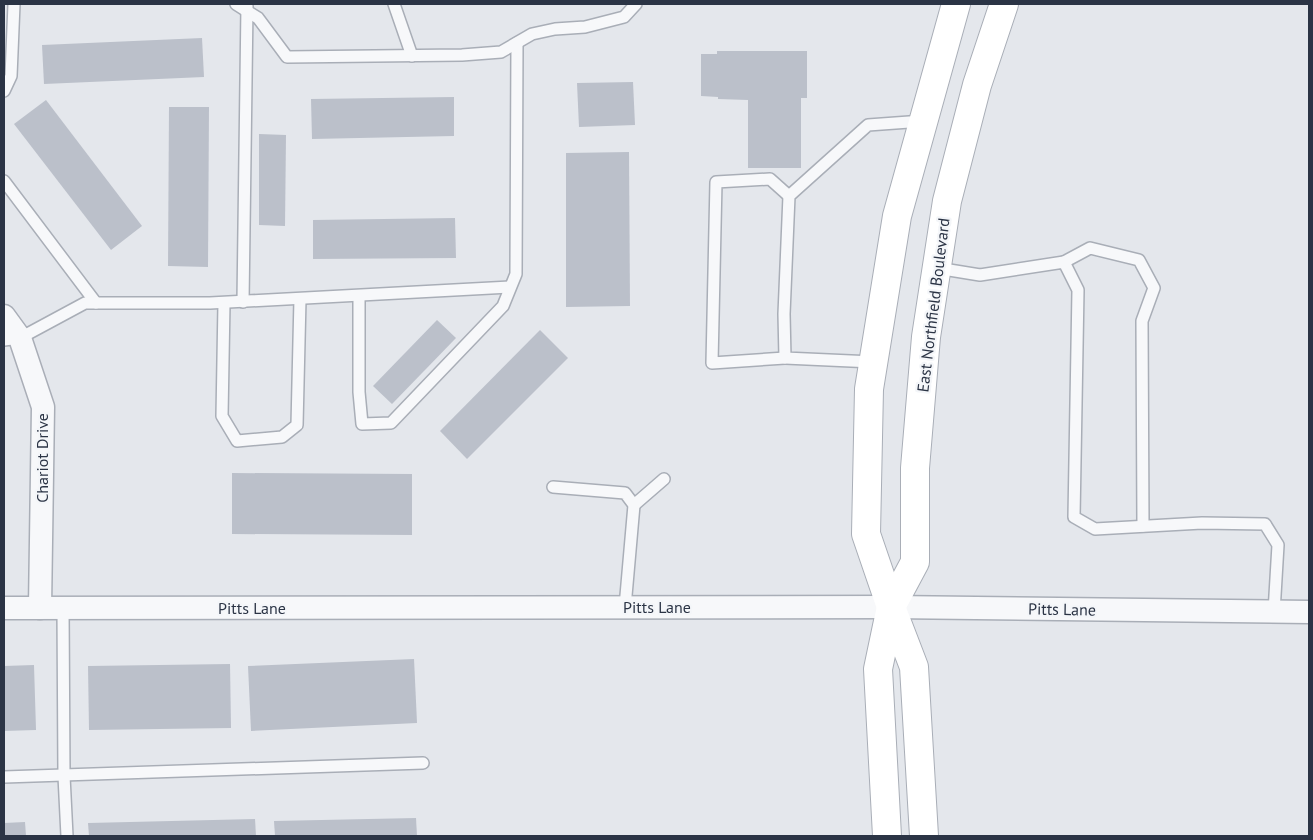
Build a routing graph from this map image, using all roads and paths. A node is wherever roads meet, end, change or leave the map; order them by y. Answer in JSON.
{"nodes":[{"id":1,"x":14,"y":4,"type":"edge"},
{"id":2,"x":236,"y":4,"type":"edge"},
{"id":3,"x":394,"y":4,"type":"edge"},
{"id":4,"x":636,"y":4,"type":"edge"},
{"id":5,"x":956,"y":4,"type":"edge"},
{"id":6,"x":1004,"y":4,"type":"edge"},
{"id":7,"x":247,"y":8,"type":"edge"},
{"id":8,"x":517,"y":43,"type":"junction"},
{"id":9,"x":412,"y":56,"type":"junction"},
{"id":10,"x":4,"y":92,"type":"edge"},
{"id":11,"x":924,"y":121,"type":"junction"},
{"id":12,"x":4,"y":181,"type":"edge"},
{"id":13,"x":789,"y":196,"type":"junction"},
{"id":14,"x":1064,"y":262,"type":"junction"},
{"id":15,"x":937,"y":268,"type":"junction"},
{"id":16,"x":510,"y":287,"type":"junction"},
{"id":17,"x":359,"y":296,"type":"junction"},
{"id":18,"x":300,"y":299,"type":"junction"},
{"id":19,"x":243,"y":302,"type":"junction"},
{"id":20,"x":96,"y":303,"type":"junction"},
{"id":21,"x":224,"y":303,"type":"junction"},
{"id":22,"x":4,"y":316,"type":"edge"},
{"id":23,"x":12,"y":339,"type":"edge"},
{"id":24,"x":786,"y":358,"type":"junction"},
{"id":25,"x":873,"y":362,"type":"junction"},
{"id":26,"x":664,"y":479,"type":"dead end"},
{"id":27,"x":553,"y":487,"type":"dead end"},
{"id":28,"x":634,"y":505,"type":"junction"},
{"id":29,"x":1143,"y":526,"type":"junction"},
{"id":30,"x":626,"y":607,"type":"junction"},
{"id":31,"x":891,"y":607,"type":"junction"},
{"id":32,"x":4,"y":608,"type":"edge"},
{"id":33,"x":40,"y":608,"type":"junction"},
{"id":34,"x":63,"y":608,"type":"junction"},
{"id":35,"x":1274,"y":612,"type":"junction"},
{"id":36,"x":1309,"y":612,"type":"edge"},
{"id":37,"x":423,"y":762,"type":"dead end"},
{"id":38,"x":64,"y":776,"type":"junction"},
{"id":39,"x":4,"y":777,"type":"edge"},
{"id":40,"x":67,"y":836,"type":"edge"},
{"id":41,"x":887,"y":836,"type":"edge"},
{"id":42,"x":924,"y":836,"type":"edge"}],
"edges":[{"from":1,"to":10,"type":"lane"},
{"from":2,"to":7,"type":"lane"},
{"from":3,"to":9,"type":"lane"},
{"from":4,"to":8,"type":"lane"},
{"from":5,"to":11,"type":"main road"},
{"from":6,"to":15,"type":"main road","name":"East Northfield Boulevard"},
{"from":7,"to":9,"type":"lane"},
{"from":7,"to":19,"type":"lane"},
{"from":8,"to":9,"type":"lane"},
{"from":8,"to":16,"type":"lane"},
{"from":11,"to":13,"type":"lane"},
{"from":11,"to":25,"type":"main road"},
{"from":12,"to":20,"type":"lane"},
{"from":13,"to":24,"type":"lane"},
{"from":13,"to":24,"type":"lane"},
{"from":14,"to":15,"type":"lane"},
{"from":14,"to":29,"type":"lane"},
{"from":14,"to":29,"type":"lane"},
{"from":15,"to":31,"type":"main road","name":"East Northfield Boulevard"},
{"from":16,"to":17,"type":"lane"},
{"from":16,"to":17,"type":"lane"},
{"from":17,"to":18,"type":"lane"},
{"from":18,"to":19,"type":"lane"},
{"from":18,"to":21,"type":"lane"},
{"from":19,"to":21,"type":"lane"},
{"from":20,"to":21,"type":"lane"},
{"from":20,"to":23,"type":"lane"},
{"from":22,"to":23,"type":"street","name":"Chariot Drive"},
{"from":23,"to":33,"type":"street","name":"Chariot Drive"},
{"from":24,"to":25,"type":"lane"},
{"from":25,"to":31,"type":"main road"},
{"from":26,"to":28,"type":"lane"},
{"from":27,"to":28,"type":"lane"},
{"from":28,"to":30,"type":"lane"},
{"from":29,"to":35,"type":"lane"},
{"from":30,"to":31,"type":"street","name":"Pitts Lane"},
{"from":30,"to":34,"type":"street","name":"Pitts Lane"},
{"from":31,"to":35,"type":"street","name":"Pitts Lane"},
{"from":31,"to":41,"type":"main road","name":"East Northfield Boulevard"},
{"from":31,"to":42,"type":"main road"},
{"from":32,"to":33,"type":"street","name":"Pitts Lane"},
{"from":33,"to":34,"type":"street","name":"Pitts Lane"},
{"from":34,"to":38,"type":"lane"},
{"from":35,"to":36,"type":"street","name":"Pitts Lane"},
{"from":37,"to":38,"type":"lane"},
{"from":38,"to":39,"type":"lane"},
{"from":38,"to":40,"type":"lane"}]}
